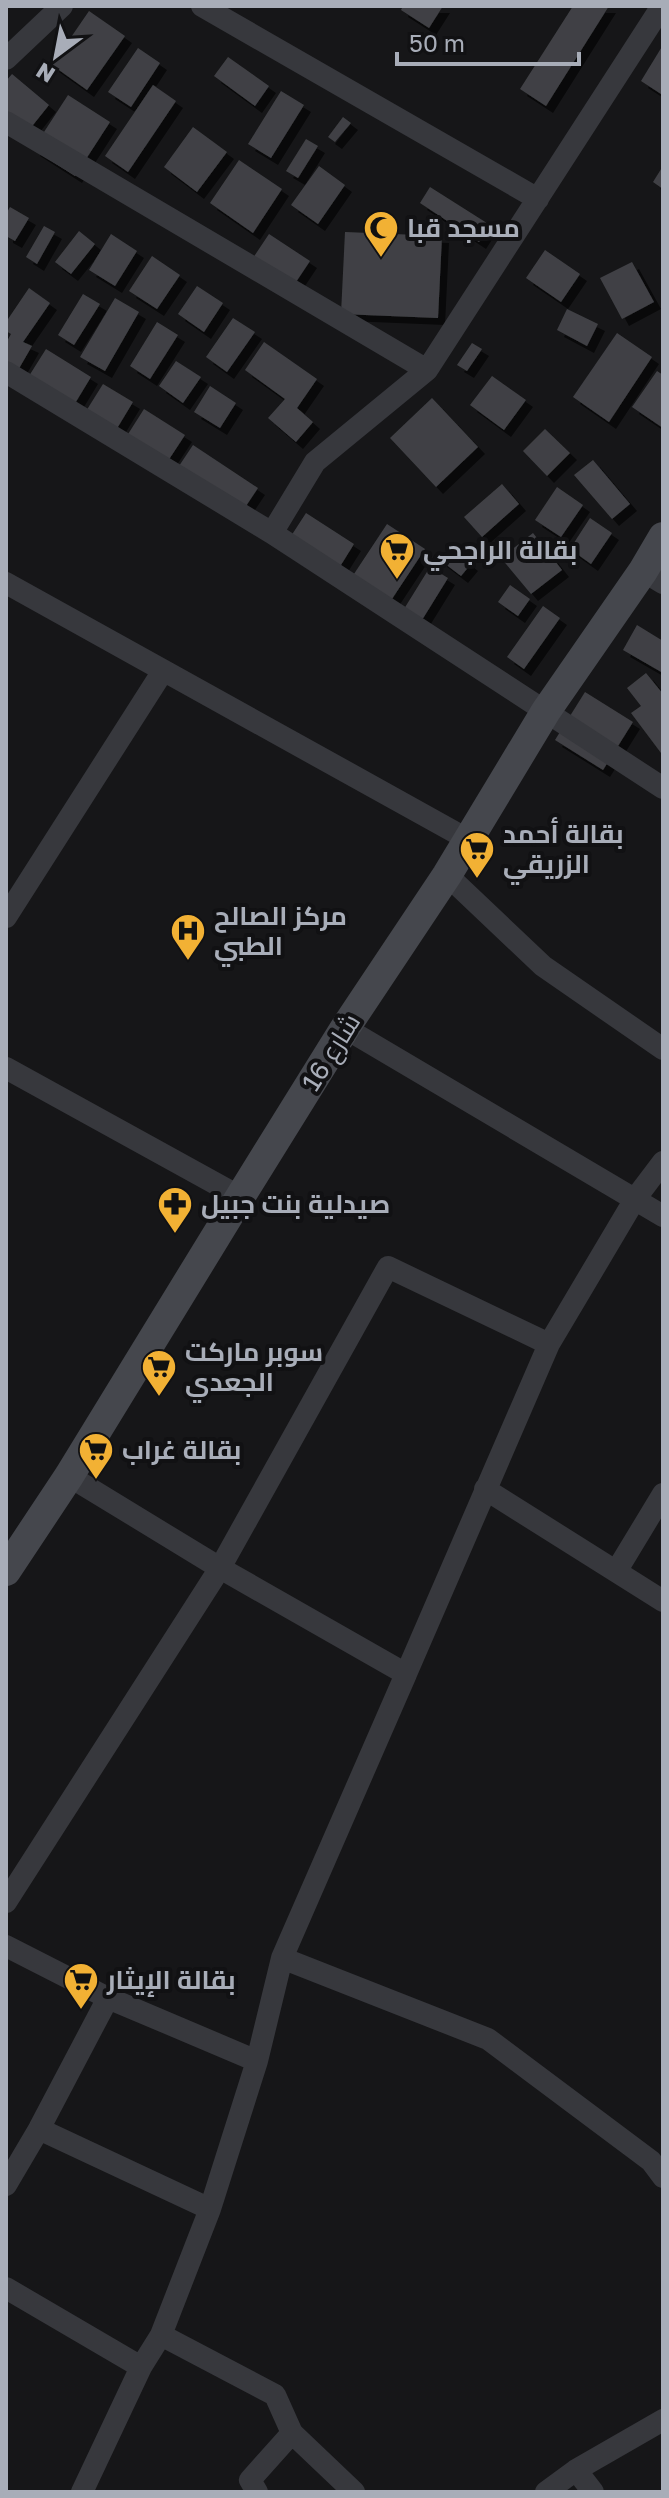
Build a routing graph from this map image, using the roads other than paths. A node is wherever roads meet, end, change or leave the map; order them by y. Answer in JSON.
{"nodes":[{"id":1,"x":662,"y":6,"type":"edge"},
{"id":2,"x":207,"y":7,"type":"edge"},
{"id":3,"x":53,"y":8,"type":"edge"},
{"id":4,"x":6,"y":59,"type":"edge"},
{"id":5,"x":6,"y":122,"type":"edge"},
{"id":6,"x":538,"y":199,"type":"junction"},
{"id":7,"x":427,"y":370,"type":"junction"},
{"id":8,"x":6,"y":372,"type":"edge"},
{"id":9,"x":272,"y":533,"type":"junction"},
{"id":10,"x":663,"y":537,"type":"edge"},
{"id":11,"x":653,"y":577,"type":"edge"},
{"id":12,"x":6,"y":583,"type":"edge"},
{"id":13,"x":163,"y":671,"type":"junction"},
{"id":14,"x":546,"y":711,"type":"junction"},
{"id":15,"x":663,"y":788,"type":"edge"},
{"id":16,"x":467,"y":839,"type":"junction"},
{"id":17,"x":447,"y":875,"type":"junction"},
{"id":18,"x":6,"y":917,"type":"edge"},
{"id":19,"x":345,"y":1028,"type":"junction"},
{"id":20,"x":663,"y":1049,"type":"edge"},
{"id":21,"x":6,"y":1068,"type":"edge"},
{"id":22,"x":663,"y":1162,"type":"edge"},
{"id":23,"x":240,"y":1197,"type":"junction"},
{"id":24,"x":635,"y":1199,"type":"junction"},
{"id":25,"x":663,"y":1216,"type":"edge"},
{"id":26,"x":549,"y":1344,"type":"junction"},
{"id":27,"x":69,"y":1476,"type":"junction"},
{"id":28,"x":485,"y":1489,"type":"junction"},
{"id":29,"x":663,"y":1494,"type":"edge"},
{"id":30,"x":220,"y":1568,"type":"junction"},
{"id":31,"x":617,"y":1570,"type":"junction"},
{"id":32,"x":6,"y":1571,"type":"edge"},
{"id":33,"x":663,"y":1601,"type":"edge"},
{"id":34,"x":406,"y":1674,"type":"junction"},
{"id":35,"x":6,"y":1902,"type":"edge"},
{"id":36,"x":6,"y":1946,"type":"edge"},
{"id":37,"x":282,"y":1958,"type":"junction"},
{"id":38,"x":108,"y":1998,"type":"junction"},
{"id":39,"x":257,"y":2061,"type":"junction"},
{"id":40,"x":39,"y":2129,"type":"junction"},
{"id":41,"x":659,"y":2165,"type":"edge"},
{"id":42,"x":6,"y":2185,"type":"edge"},
{"id":43,"x":210,"y":2209,"type":"junction"},
{"id":44,"x":6,"y":2288,"type":"edge"},
{"id":45,"x":161,"y":2335,"type":"junction"},
{"id":46,"x":141,"y":2367,"type":"junction"},
{"id":47,"x":663,"y":2420,"type":"edge"},
{"id":48,"x":292,"y":2433,"type":"junction"},
{"id":49,"x":576,"y":2470,"type":"junction"},
{"id":50,"x":82,"y":2492,"type":"edge"},
{"id":51,"x":257,"y":2492,"type":"edge"},
{"id":52,"x":354,"y":2492,"type":"edge"},
{"id":53,"x":546,"y":2492,"type":"edge"},
{"id":54,"x":593,"y":2492,"type":"edge"}],
"edges":[{"from":1,"to":6,"type":"street"},
{"from":2,"to":6,"type":"street"},
{"from":3,"to":4,"type":"street"},
{"from":5,"to":7,"type":"street"},
{"from":6,"to":7,"type":"street"},
{"from":7,"to":9,"type":"street"},
{"from":8,"to":9,"type":"street"},
{"from":9,"to":14,"type":"street"},
{"from":10,"to":11,"type":"street","name":"شارع 16"},
{"from":11,"to":14,"type":"street","name":"شارع 16"},
{"from":12,"to":13,"type":"street"},
{"from":13,"to":16,"type":"street"},
{"from":13,"to":18,"type":"street"},
{"from":14,"to":15,"type":"street"},
{"from":14,"to":16,"type":"street","name":"شارع 16"},
{"from":16,"to":17,"type":"street","name":"شارع 16"},
{"from":17,"to":19,"type":"street","name":"شارع 16"},
{"from":17,"to":20,"type":"street"},
{"from":19,"to":23,"type":"street","name":"شارع 16"},
{"from":19,"to":24,"type":"street"},
{"from":21,"to":23,"type":"street"},
{"from":22,"to":24,"type":"street"},
{"from":23,"to":27,"type":"street","name":"شارع 16"},
{"from":24,"to":25,"type":"street"},
{"from":24,"to":26,"type":"street"},
{"from":26,"to":28,"type":"street"},
{"from":26,"to":30,"type":"street"},
{"from":27,"to":30,"type":"street"},
{"from":27,"to":32,"type":"street","name":"شارع 16"},
{"from":28,"to":31,"type":"street"},
{"from":28,"to":34,"type":"street"},
{"from":29,"to":31,"type":"street"},
{"from":30,"to":34,"type":"street"},
{"from":30,"to":35,"type":"street"},
{"from":31,"to":33,"type":"street"},
{"from":34,"to":37,"type":"street"},
{"from":36,"to":38,"type":"street"},
{"from":37,"to":39,"type":"street"},
{"from":37,"to":41,"type":"street"},
{"from":38,"to":39,"type":"street"},
{"from":38,"to":40,"type":"street"},
{"from":39,"to":43,"type":"street"},
{"from":40,"to":42,"type":"street"},
{"from":40,"to":43,"type":"street"},
{"from":43,"to":45,"type":"street"},
{"from":44,"to":46,"type":"street"},
{"from":45,"to":46,"type":"street"},
{"from":45,"to":48,"type":"street"},
{"from":46,"to":50,"type":"street"},
{"from":47,"to":49,"type":"street"},
{"from":48,"to":51,"type":"street"},
{"from":48,"to":52,"type":"street"},
{"from":49,"to":53,"type":"street"},
{"from":49,"to":54,"type":"street"}]}
